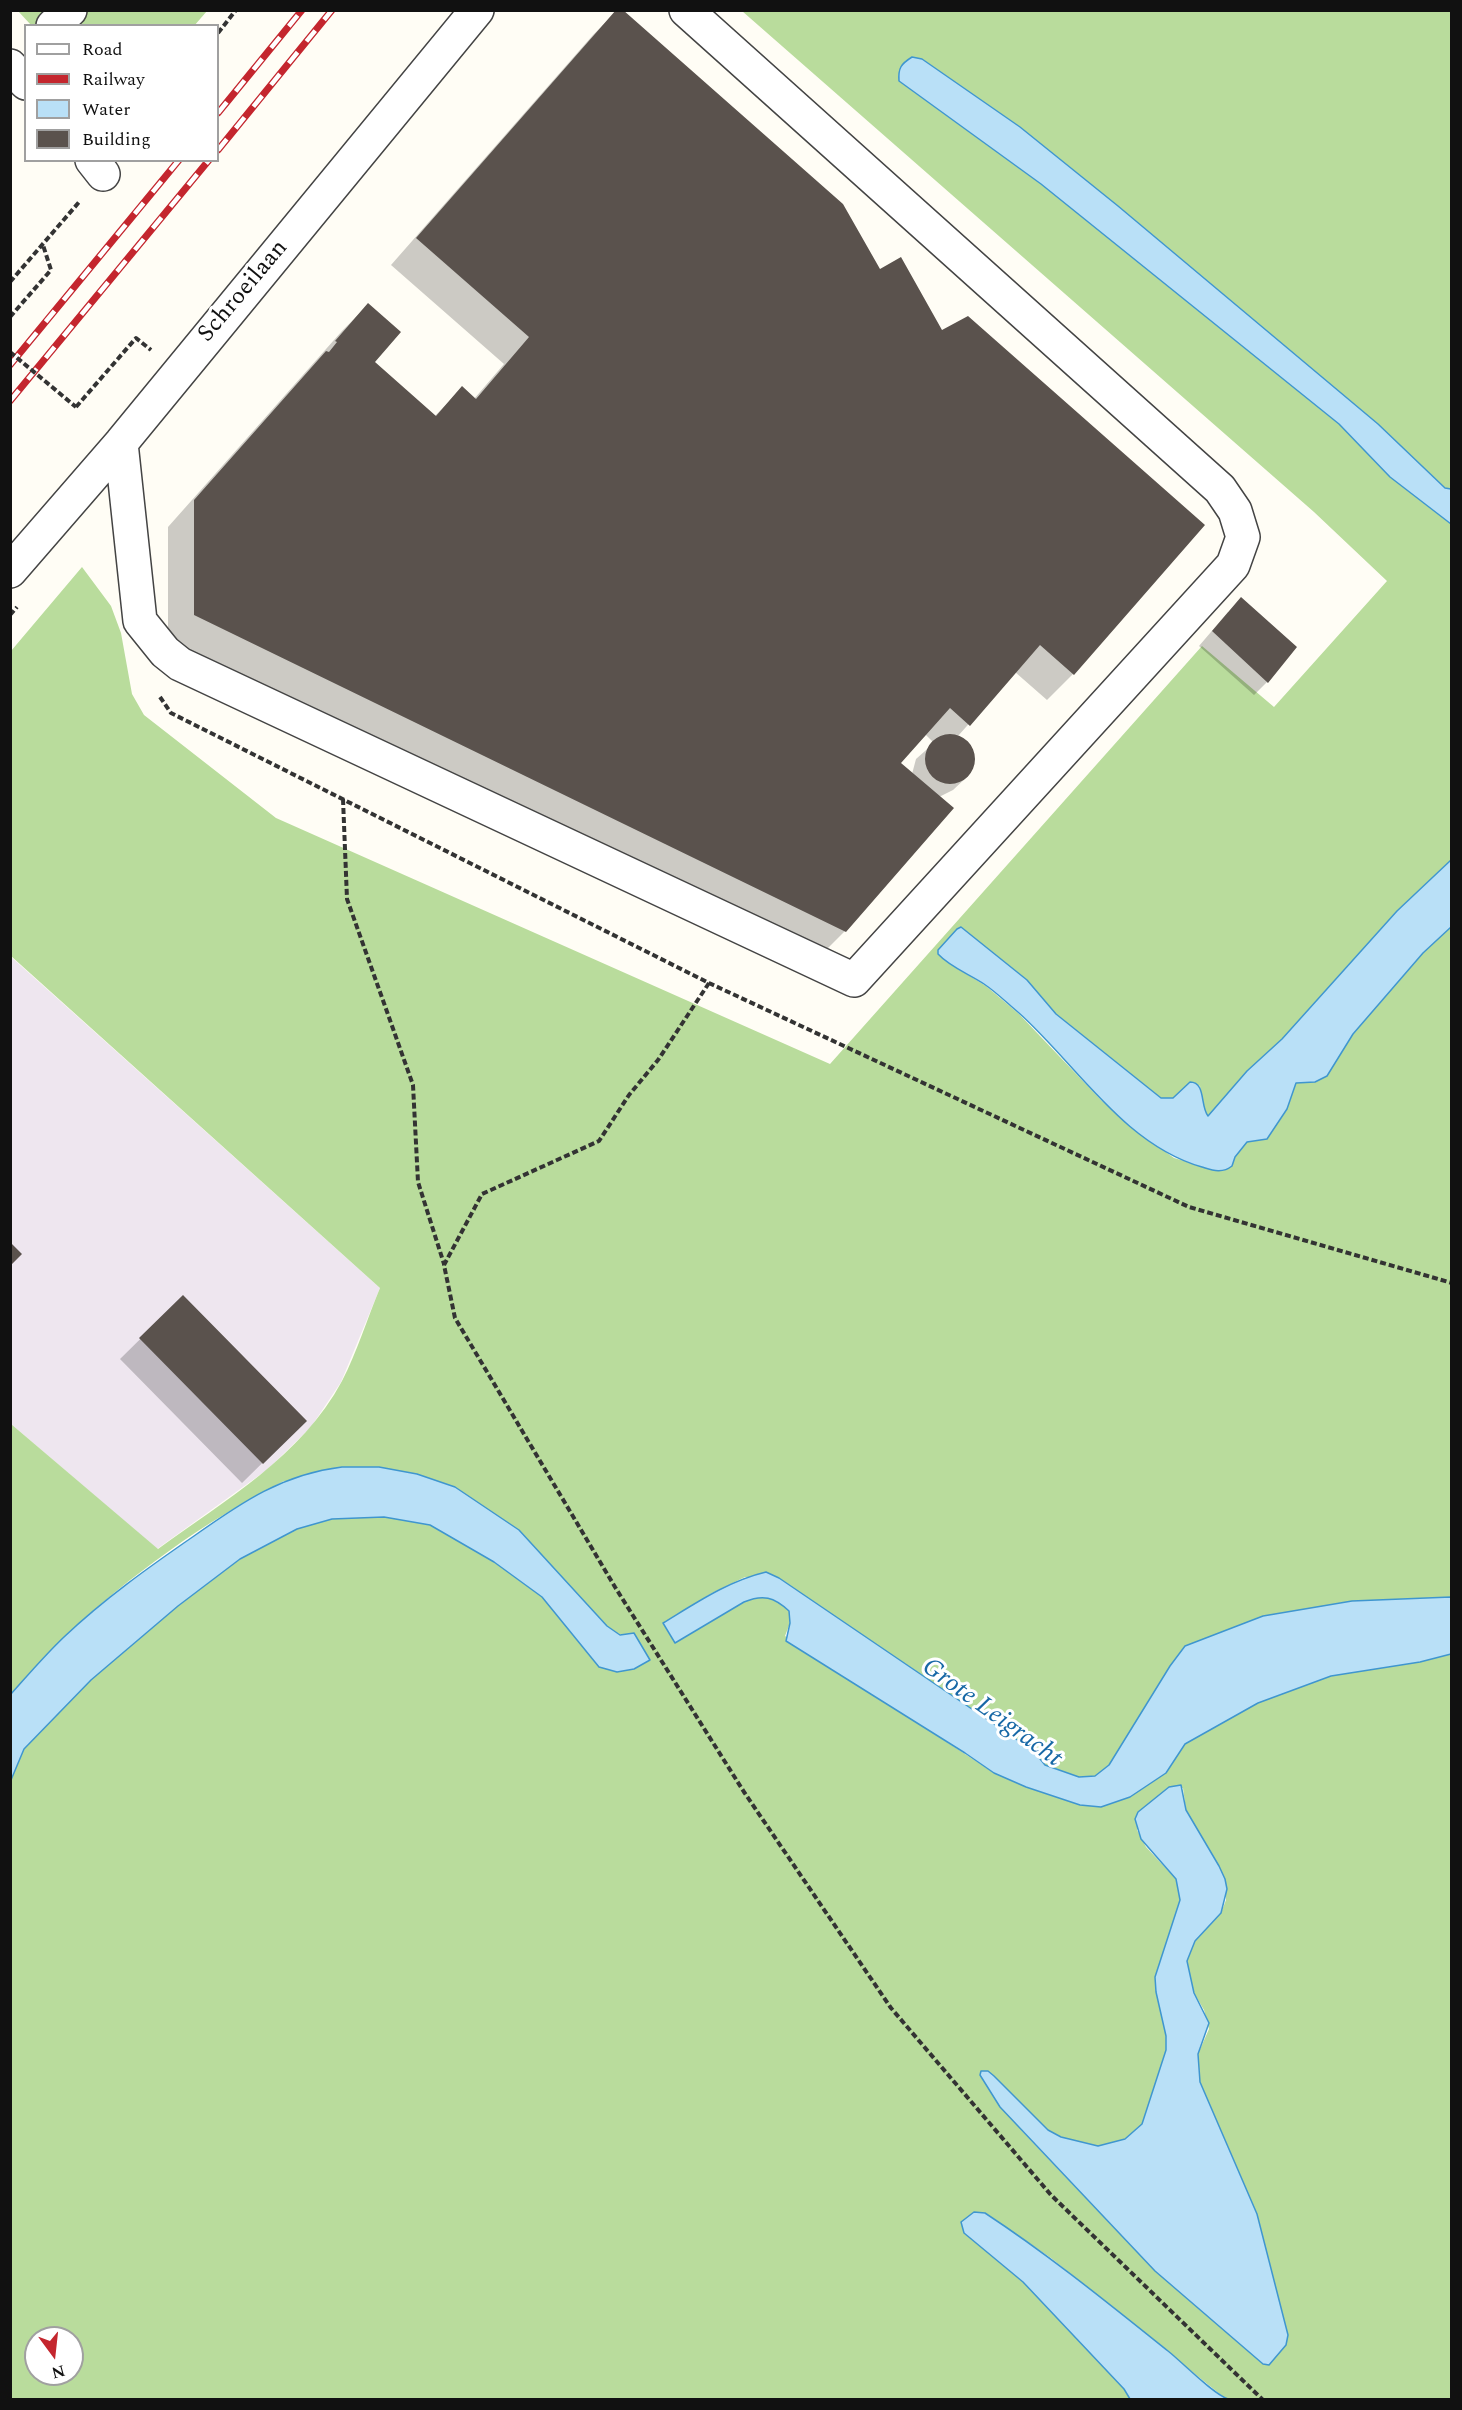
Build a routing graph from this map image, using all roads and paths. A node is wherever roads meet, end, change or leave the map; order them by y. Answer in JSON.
{"nodes":[{"id":1,"x":70,"y":10,"type":"edge"},
{"id":2,"x":236,"y":10,"type":"edge"},
{"id":3,"x":477,"y":10,"type":"edge"},
{"id":4,"x":686,"y":10,"type":"edge"},
{"id":5,"x":55,"y":24,"type":"edge"},
{"id":6,"x":219,"y":32,"type":"edge"},
{"id":7,"x":24,"y":52,"type":"edge"},
{"id":8,"x":10,"y":64,"type":"edge"},
{"id":9,"x":24,"y":81,"type":"edge"},
{"id":10,"x":98,"y":167,"type":"edge"},
{"id":11,"x":43,"y":245,"type":"junction"},
{"id":12,"x":10,"y":282,"type":"edge"},
{"id":13,"x":10,"y":317,"type":"edge"},
{"id":14,"x":134,"y":341,"type":"dead end"},
{"id":15,"x":10,"y":352,"type":"edge"},
{"id":16,"x":121,"y":443,"type":"junction"},
{"id":17,"x":10,"y":571,"type":"edge"},
{"id":18,"x":159,"y":696,"type":"dead end"},
{"id":19,"x":343,"y":799,"type":"junction"},
{"id":20,"x":709,"y":983,"type":"junction"},
{"id":21,"x":444,"y":1265,"type":"junction"},
{"id":22,"x":1452,"y":1283,"type":"edge"},
{"id":23,"x":1263,"y":2400,"type":"edge"}],
"edges":[{"from":1,"to":5,"type":"street"},
{"from":2,"to":6,"type":"path"},
{"from":3,"to":16,"type":"street","name":"Schroeilaan"},
{"from":4,"to":16,"type":"street"},
{"from":7,"to":8,"type":"street"},
{"from":8,"to":9,"type":"street"},
{"from":10,"to":11,"type":"path"},
{"from":11,"to":12,"type":"path"},
{"from":11,"to":13,"type":"path"},
{"from":14,"to":15,"type":"path","bridge":true},
{"from":16,"to":17,"type":"street","name":"Schroeilaan"},
{"from":18,"to":19,"type":"path"},
{"from":19,"to":20,"type":"path"},
{"from":19,"to":21,"type":"path"},
{"from":20,"to":21,"type":"path"},
{"from":20,"to":22,"type":"path"},
{"from":21,"to":23,"type":"path"}]}
